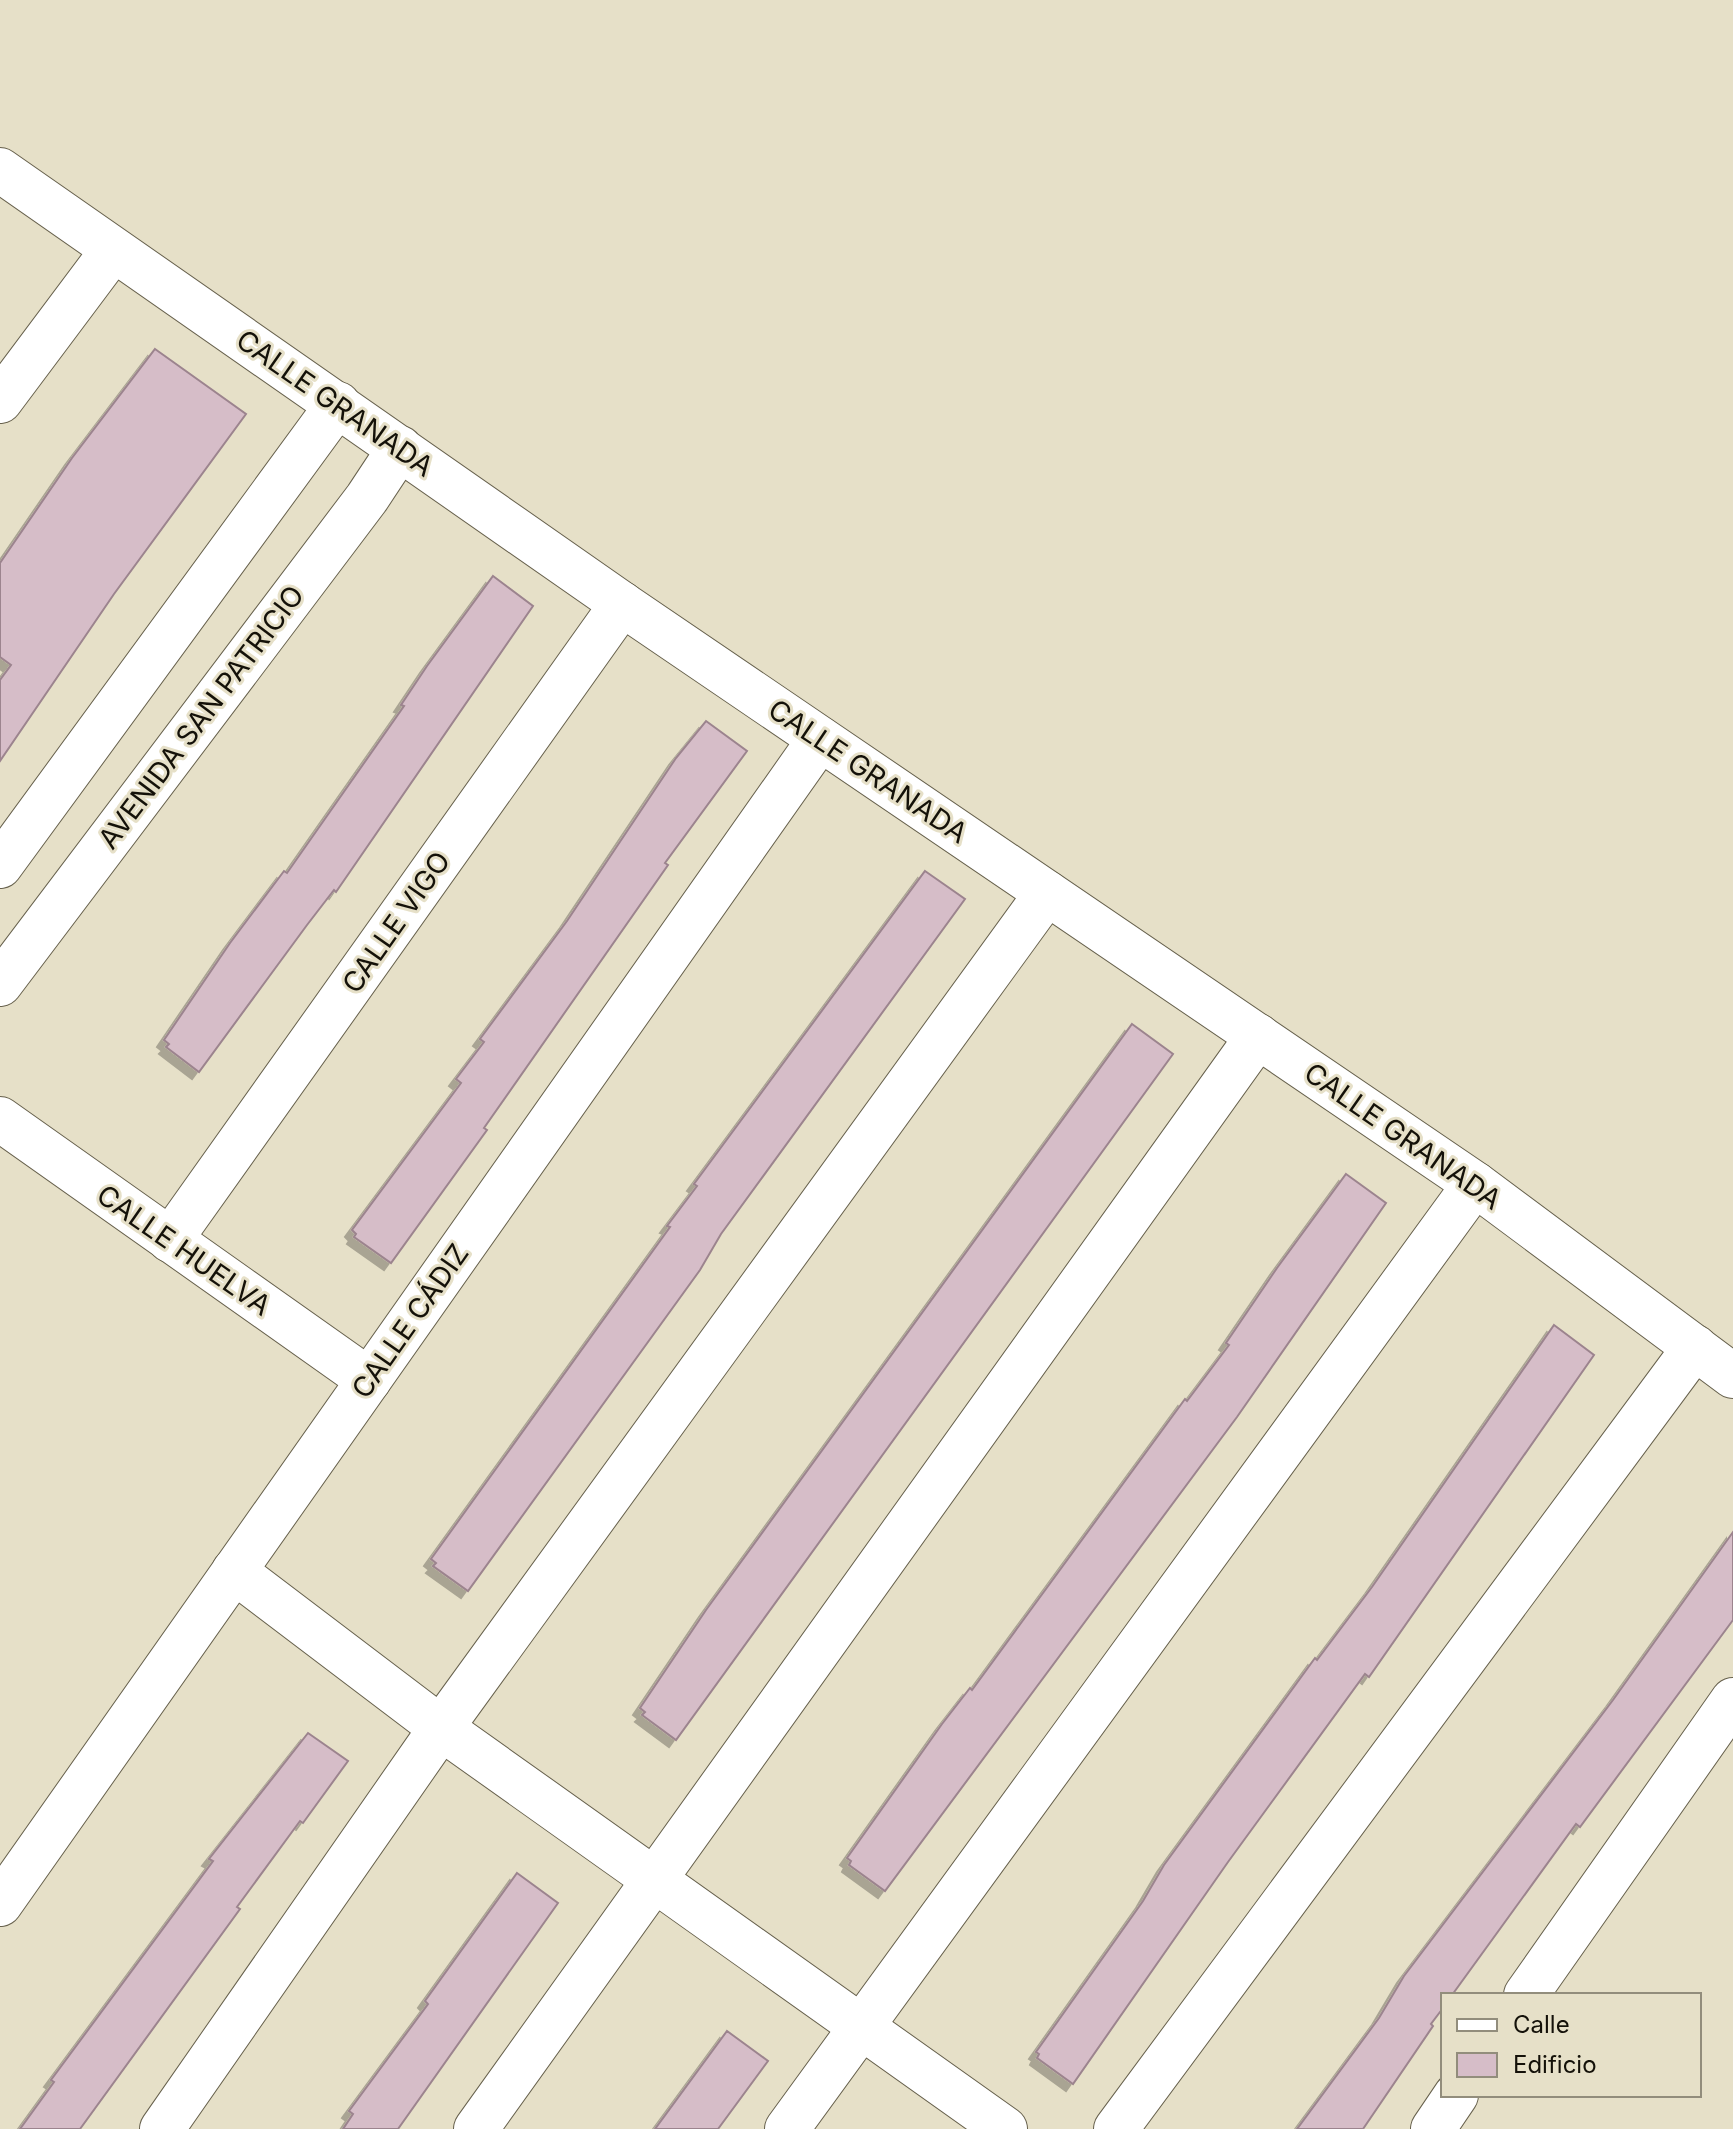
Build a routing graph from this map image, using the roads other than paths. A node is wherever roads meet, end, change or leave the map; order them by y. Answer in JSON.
{"nodes":[{"id":1,"x":0,"y":170,"type":"edge"},
{"id":2,"x":113,"y":250,"type":"junction"},
{"id":3,"x":0,"y":401,"type":"edge"},
{"id":4,"x":338,"y":404,"type":"junction"},
{"id":5,"x":400,"y":448,"type":"junction"},
{"id":6,"x":622,"y":604,"type":"junction"},
{"id":7,"x":820,"y":739,"type":"junction"},
{"id":8,"x":0,"y":866,"type":"edge"},
{"id":9,"x":1047,"y":893,"type":"junction"},
{"id":10,"x":0,"y":984,"type":"edge"},
{"id":11,"x":1258,"y":1036,"type":"junction"},
{"id":12,"x":0,"y":1119,"type":"edge"},
{"id":13,"x":1475,"y":1184,"type":"junction"},
{"id":14,"x":170,"y":1240,"type":"junction"},
{"id":15,"x":1695,"y":1347,"type":"junction"},
{"id":16,"x":1733,"y":1376,"type":"edge"},
{"id":17,"x":369,"y":1380,"type":"junction"},
{"id":18,"x":234,"y":1571,"type":"junction"},
{"id":19,"x":1733,"y":1700,"type":"edge"},
{"id":20,"x":441,"y":1728,"type":"junction"},
{"id":21,"x":653,"y":1878,"type":"junction"},
{"id":22,"x":0,"y":1904,"type":"edge"},
{"id":23,"x":1527,"y":1993,"type":"edge"},
{"id":24,"x":861,"y":2027,"type":"junction"},
{"id":25,"x":1455,"y":2097,"type":"edge"},
{"id":26,"x":162,"y":2129,"type":"edge"},
{"id":27,"x":476,"y":2129,"type":"edge"},
{"id":28,"x":787,"y":2129,"type":"edge"},
{"id":29,"x":1005,"y":2129,"type":"edge"},
{"id":30,"x":1116,"y":2129,"type":"edge"},
{"id":31,"x":1433,"y":2129,"type":"edge"}],
"edges":[{"from":1,"to":2,"type":"street","name":"CALLE GRANADA"},
{"from":2,"to":3,"type":"street"},
{"from":2,"to":4,"type":"street","name":"CALLE GRANADA"},
{"from":4,"to":5,"type":"street","name":"CALLE GRANADA"},
{"from":4,"to":8,"type":"street"},
{"from":5,"to":6,"type":"street","name":"CALLE GRANADA"},
{"from":5,"to":10,"type":"street","name":"AVENIDA SAN PATRICIO"},
{"from":6,"to":7,"type":"street","name":"CALLE GRANADA"},
{"from":6,"to":14,"type":"street","name":"CALLE VIGO"},
{"from":7,"to":9,"type":"street","name":"CALLE GRANADA"},
{"from":7,"to":17,"type":"street","name":"CALLE CÁDIZ"},
{"from":9,"to":11,"type":"street","name":"CALLE GRANADA"},
{"from":9,"to":20,"type":"street"},
{"from":11,"to":13,"type":"street","name":"CALLE GRANADA"},
{"from":11,"to":21,"type":"street"},
{"from":12,"to":14,"type":"street","name":"CALLE HUELVA"},
{"from":13,"to":15,"type":"street","name":"CALLE GRANADA"},
{"from":13,"to":24,"type":"street"},
{"from":14,"to":17,"type":"street","name":"CALLE HUELVA"},
{"from":15,"to":16,"type":"street","name":"CALLE GRANADA"},
{"from":15,"to":30,"type":"street"},
{"from":17,"to":18,"type":"street","name":"CALLE CÁDIZ"},
{"from":18,"to":20,"type":"street"},
{"from":18,"to":22,"type":"street","name":"CALLE CÁDIZ"},
{"from":19,"to":23,"type":"street"},
{"from":20,"to":21,"type":"street"},
{"from":20,"to":26,"type":"street"},
{"from":21,"to":24,"type":"street"},
{"from":21,"to":27,"type":"street"},
{"from":24,"to":28,"type":"street"},
{"from":24,"to":29,"type":"street"},
{"from":25,"to":31,"type":"street"}]}
